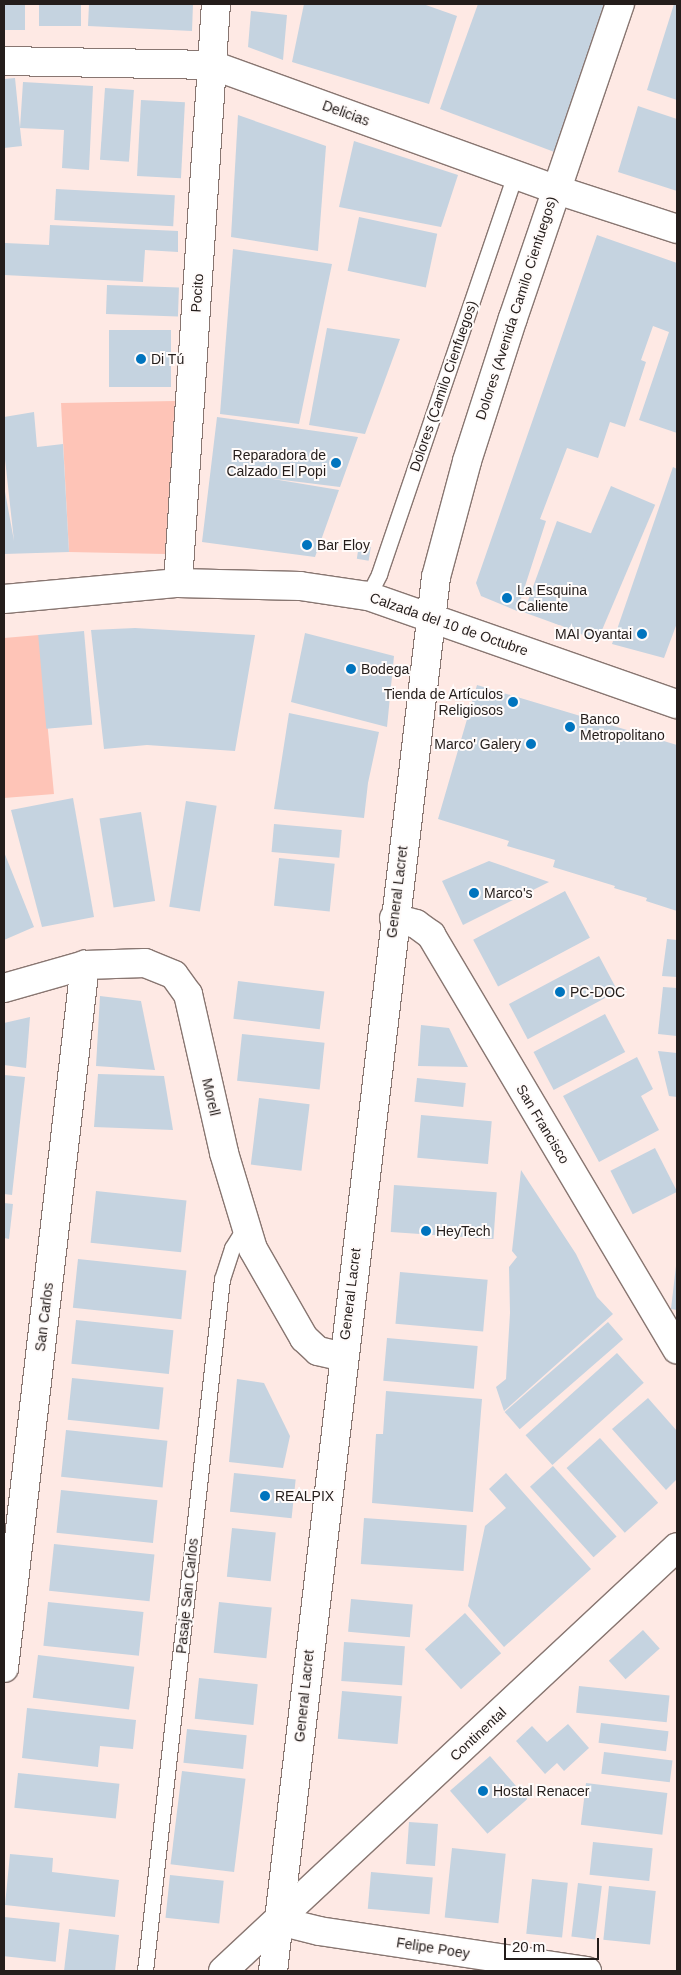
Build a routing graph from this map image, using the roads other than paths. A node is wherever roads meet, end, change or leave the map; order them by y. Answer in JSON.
{"nodes":[{"id":1,"x":216,"y":4,"type":"edge"},
{"id":2,"x":620,"y":4,"type":"edge"},
{"id":3,"x":4,"y":61,"type":"edge"},
{"id":4,"x":212,"y":65,"type":"junction"},
{"id":5,"x":514,"y":175,"type":"junction"},
{"id":6,"x":554,"y":189,"type":"junction"},
{"id":7,"x":677,"y":229,"type":"edge"},
{"id":8,"x":178,"y":583,"type":"junction"},
{"id":9,"x":368,"y":596,"type":"junction"},
{"id":10,"x":4,"y":599,"type":"edge"},
{"id":11,"x":430,"y":617,"type":"junction"},
{"id":12,"x":677,"y":704,"type":"edge"},
{"id":13,"x":394,"y":918,"type":"junction"},
{"id":14,"x":85,"y":965,"type":"junction"},
{"id":15,"x":4,"y":988,"type":"edge"},
{"id":16,"x":245,"y":1226,"type":"junction"},
{"id":17,"x":677,"y":1349,"type":"edge"},
{"id":18,"x":343,"y":1357,"type":"junction"},
{"id":19,"x":677,"y":1547,"type":"edge"},
{"id":20,"x":4,"y":1668,"type":"edge"},
{"id":21,"x":279,"y":1921,"type":"junction"},
{"id":22,"x":145,"y":1971,"type":"edge"},
{"id":23,"x":223,"y":1971,"type":"edge"},
{"id":24,"x":273,"y":1971,"type":"edge"},
{"id":25,"x":587,"y":1971,"type":"edge"}],
"edges":[{"from":1,"to":4,"type":"street","name":"Pocito"},
{"from":2,"to":6,"type":"street","name":"Dolores (Avenida Camilo Cienfuegos)"},
{"from":3,"to":4,"type":"street","name":"Delicias"},
{"from":4,"to":5,"type":"street","name":"Delicias"},
{"from":4,"to":8,"type":"street","name":"Pocito"},
{"from":5,"to":6,"type":"street","name":"Delicias"},
{"from":5,"to":9,"type":"lane","name":"Dolores (Camilo Cienfuegos)"},
{"from":6,"to":7,"type":"street","name":"Delicias"},
{"from":6,"to":11,"type":"street","name":"Dolores (Avenida Camilo Cienfuegos)"},
{"from":8,"to":9,"type":"street","name":"Calzada del 10 de Octubre"},
{"from":8,"to":10,"type":"street","name":"Calzada del 10 de Octubre"},
{"from":9,"to":11,"type":"street","name":"Calzada del 10 de Octubre"},
{"from":11,"to":12,"type":"street","name":"Calzada del 10 de Octubre"},
{"from":11,"to":13,"type":"street","name":"General Lacret"},
{"from":13,"to":17,"type":"street","name":"San Francisco"},
{"from":13,"to":18,"type":"street","name":"General Lacret"},
{"from":14,"to":15,"type":"street","name":"Morell"},
{"from":14,"to":16,"type":"street","name":"Morell"},
{"from":14,"to":20,"type":"street","name":"San Carlos"},
{"from":16,"to":18,"type":"street","name":"Morell"},
{"from":16,"to":22,"type":"lane","name":"Pasaje San Carlos"},
{"from":18,"to":21,"type":"street","name":"General Lacret"},
{"from":19,"to":21,"type":"street","name":"Continental"},
{"from":21,"to":23,"type":"street","name":"Continental"},
{"from":21,"to":24,"type":"street","name":"General Lacret"},
{"from":21,"to":25,"type":"street","name":"Felipe Poey"}]}
